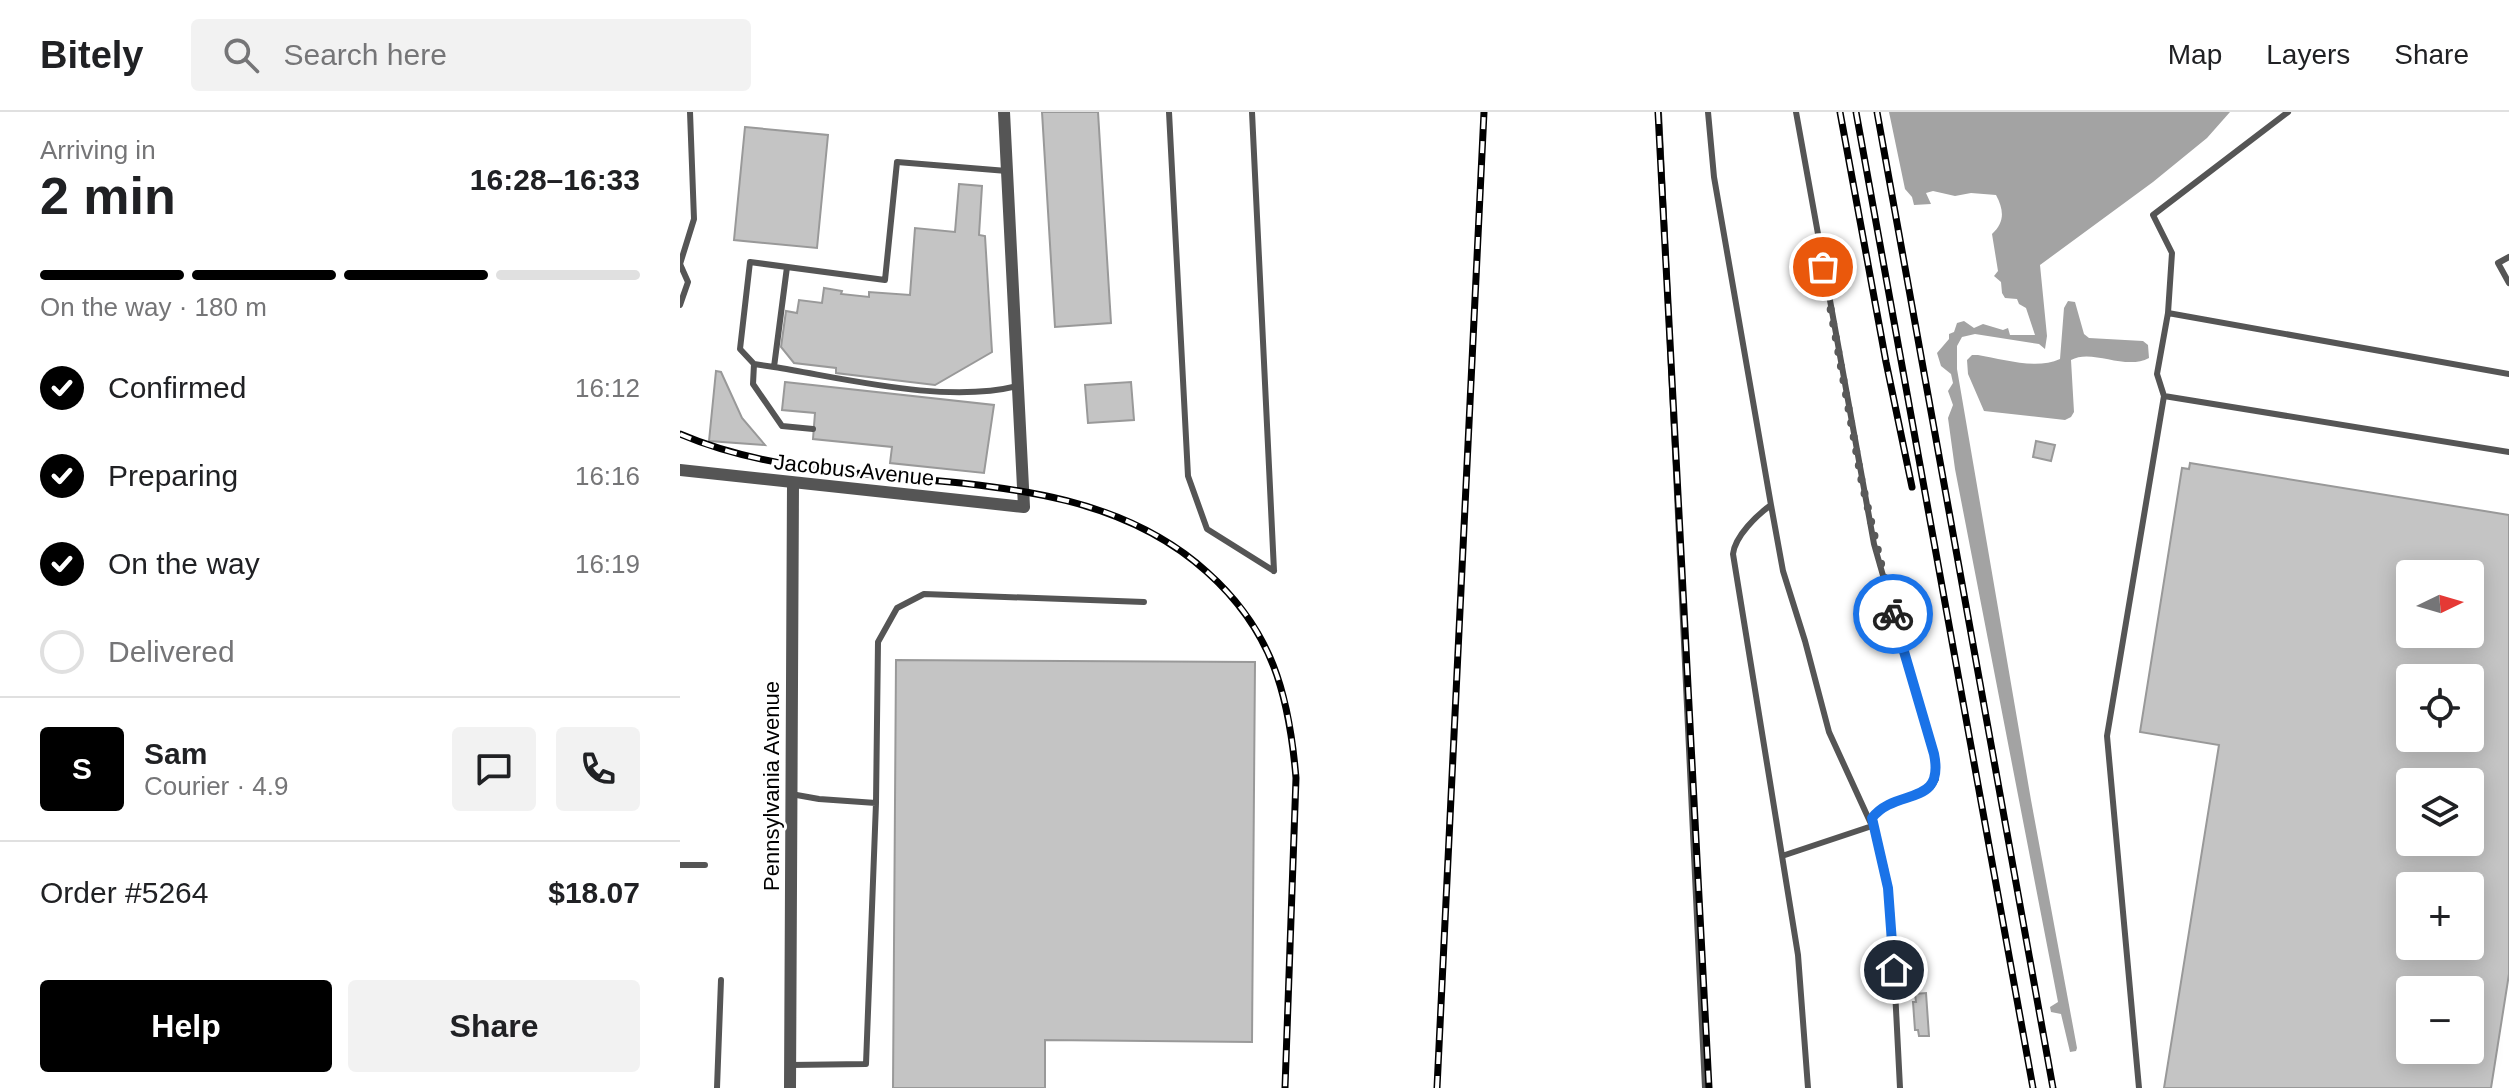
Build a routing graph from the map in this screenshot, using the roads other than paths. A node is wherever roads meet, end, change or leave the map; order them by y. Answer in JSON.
{"nodes":[{"id":1,"x":690,"y":112,"type":"edge"},
{"id":2,"x":1004,"y":112,"type":"edge"},
{"id":3,"x":1169,"y":112,"type":"edge"},
{"id":4,"x":1252,"y":112,"type":"edge"},
{"id":5,"x":1659,"y":112,"type":"edge"},
{"id":6,"x":1708,"y":112,"type":"edge"},
{"id":7,"x":1796,"y":112,"type":"edge"},
{"id":8,"x":2288,"y":112,"type":"edge"},
{"id":9,"x":1007,"y":171,"type":"junction"},
{"id":10,"x":2509,"y":257,"type":"edge"},
{"id":11,"x":680,"y":264,"type":"edge"},
{"id":12,"x":787,"y":267,"type":"junction"},
{"id":13,"x":2509,"y":283,"type":"edge"},
{"id":14,"x":680,"y":305,"type":"edge"},
{"id":15,"x":2168,"y":313,"type":"junction"},
{"id":16,"x":754,"y":364,"type":"junction"},
{"id":17,"x":774,"y":367,"type":"junction"},
{"id":18,"x":2509,"y":374,"type":"edge"},
{"id":19,"x":1018,"y":386,"type":"junction"},
{"id":20,"x":2164,"y":396,"type":"junction"},
{"id":21,"x":813,"y":429,"type":"dead end"},
{"id":22,"x":2509,"y":452,"type":"edge"},
{"id":23,"x":680,"y":468,"type":"edge"},
{"id":24,"x":793,"y":484,"type":"junction"},
{"id":25,"x":1771,"y":505,"type":"junction"},
{"id":26,"x":1144,"y":602,"type":"dead end"},
{"id":27,"x":791,"y":794,"type":"junction"},
{"id":28,"x":876,"y":803,"type":"junction"},
{"id":29,"x":1872,"y":826,"type":"junction"},
{"id":30,"x":1782,"y":856,"type":"junction"},
{"id":31,"x":680,"y":865,"type":"edge"},
{"id":32,"x":705,"y":865,"type":"dead end"},
{"id":33,"x":721,"y":980,"type":"dead end"},
{"id":34,"x":790,"y":1065,"type":"junction"},
{"id":35,"x":717,"y":1088,"type":"edge"},
{"id":36,"x":790,"y":1088,"type":"edge"},
{"id":37,"x":1705,"y":1088,"type":"edge"},
{"id":38,"x":1808,"y":1088,"type":"edge"},
{"id":39,"x":1900,"y":1088,"type":"edge"},
{"id":40,"x":2139,"y":1088,"type":"edge"}],
"edges":[{"from":1,"to":11,"type":"lane"},
{"from":2,"to":9,"type":"street"},
{"from":3,"to":4,"type":"lane"},
{"from":5,"to":37,"type":"lane"},
{"from":6,"to":25,"type":"lane"},
{"from":7,"to":29,"type":"lane"},
{"from":8,"to":15,"type":"lane"},
{"from":9,"to":12,"type":"lane"},
{"from":9,"to":19,"type":"street"},
{"from":10,"to":13,"type":"lane"},
{"from":11,"to":14,"type":"lane"},
{"from":12,"to":16,"type":"lane"},
{"from":12,"to":17,"type":"lane"},
{"from":15,"to":18,"type":"lane"},
{"from":15,"to":20,"type":"lane"},
{"from":16,"to":17,"type":"lane"},
{"from":16,"to":21,"type":"lane"},
{"from":17,"to":19,"type":"lane"},
{"from":19,"to":24,"type":"street","name":"Jacobus Avenue"},
{"from":20,"to":22,"type":"lane"},
{"from":20,"to":40,"type":"lane"},
{"from":23,"to":24,"type":"street","name":"Jacobus Avenue"},
{"from":24,"to":27,"type":"street","name":"Pennsylvania Avenue"},
{"from":25,"to":29,"type":"lane"},
{"from":25,"to":30,"type":"lane"},
{"from":26,"to":28,"type":"lane"},
{"from":27,"to":28,"type":"lane"},
{"from":27,"to":34,"type":"street","name":"Pennsylvania Avenue"},
{"from":28,"to":34,"type":"lane"},
{"from":29,"to":30,"type":"lane"},
{"from":29,"to":39,"type":"lane"},
{"from":30,"to":38,"type":"lane"},
{"from":31,"to":32,"type":"lane"},
{"from":33,"to":35,"type":"lane"},
{"from":34,"to":36,"type":"street","name":"Pennsylvania Avenue"}]}
